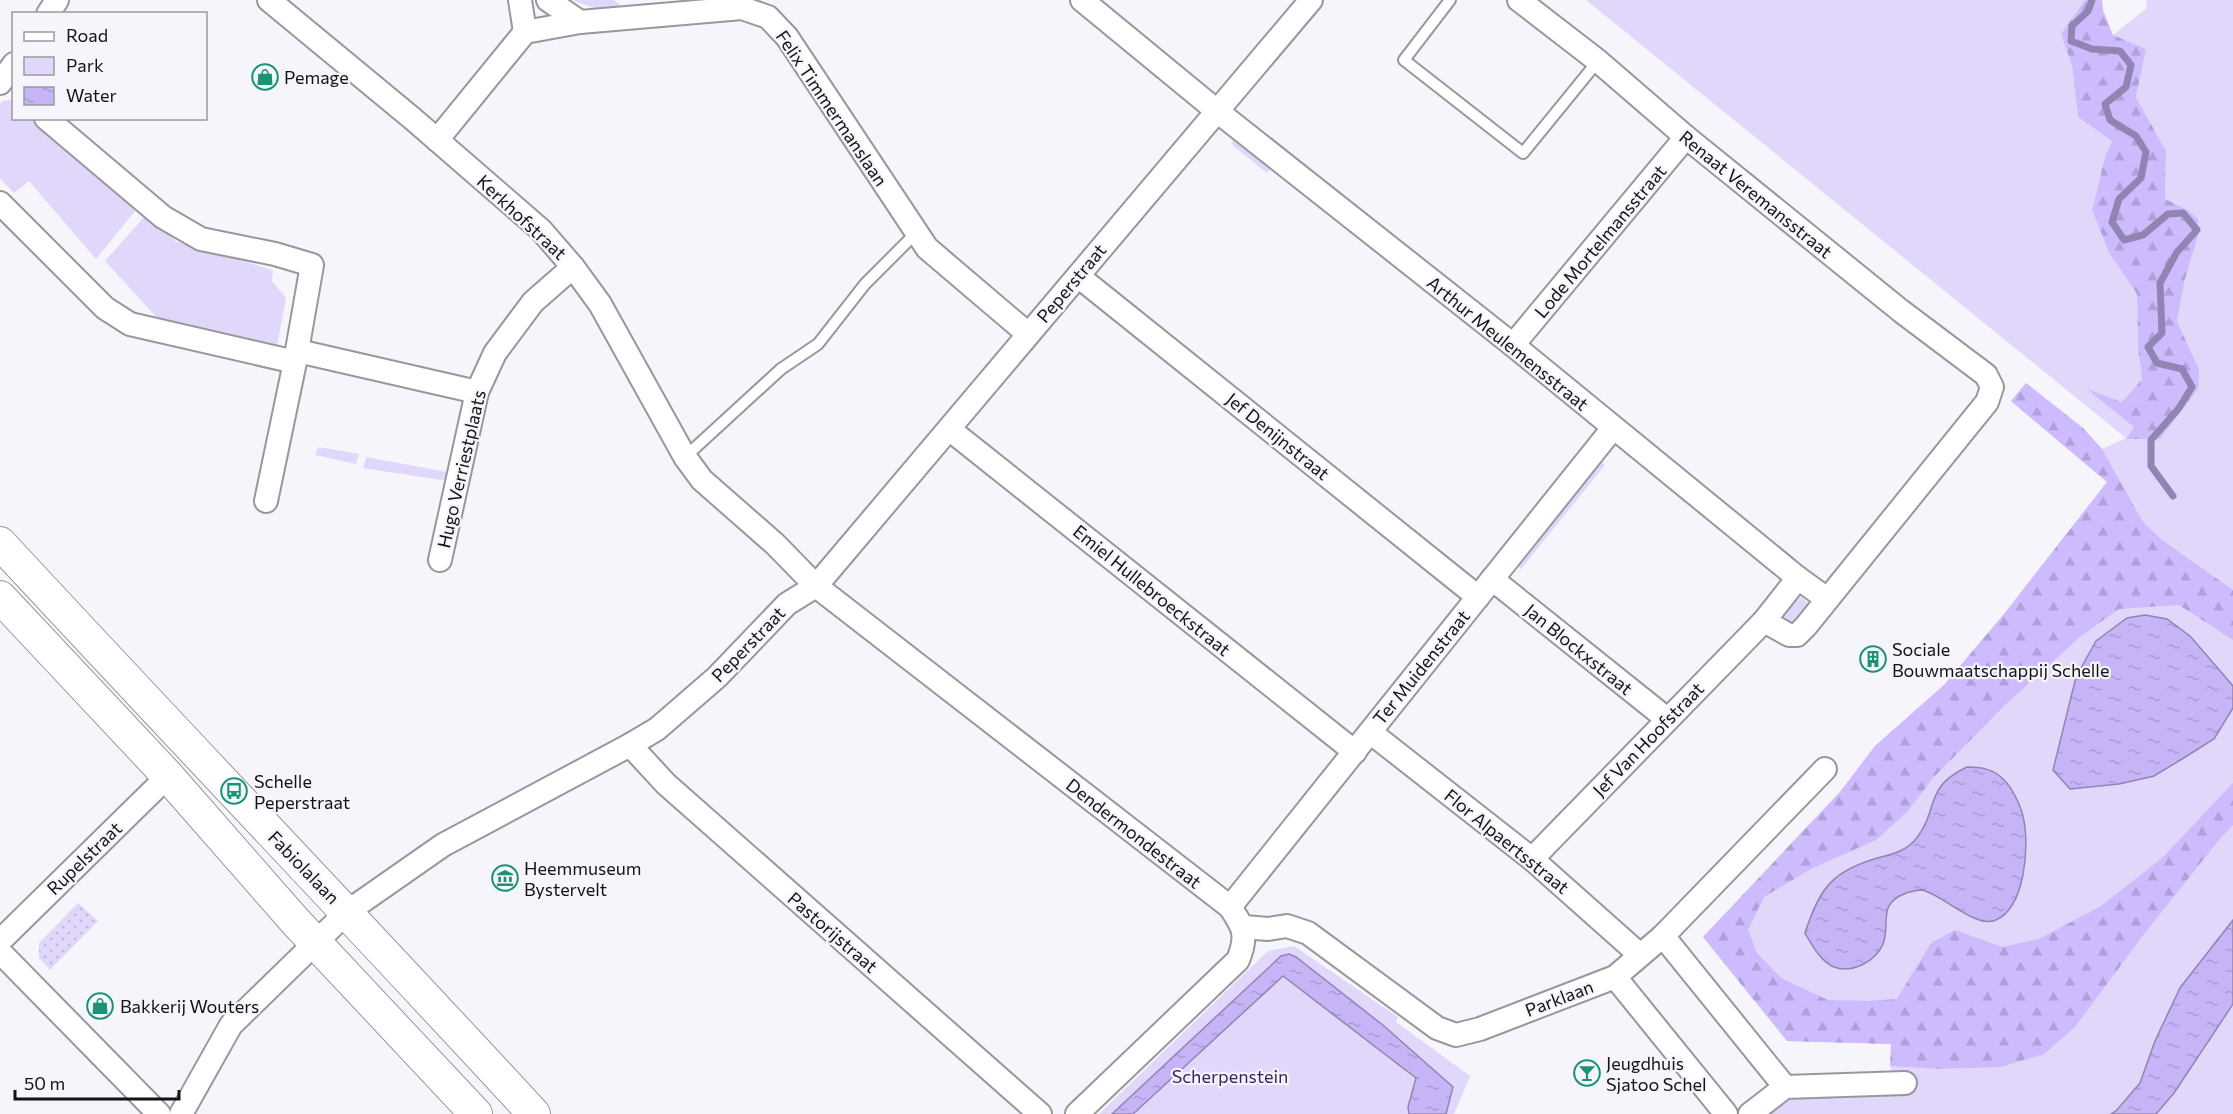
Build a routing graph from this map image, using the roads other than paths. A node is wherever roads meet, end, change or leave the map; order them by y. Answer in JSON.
{"nodes":[{"id":1,"x":269,"y":0,"type":"edge"},
{"id":2,"x":520,"y":0,"type":"edge"},
{"id":3,"x":548,"y":0,"type":"edge"},
{"id":4,"x":1082,"y":0,"type":"edge"},
{"id":5,"x":1311,"y":0,"type":"edge"},
{"id":6,"x":1450,"y":0,"type":"edge"},
{"id":7,"x":1519,"y":0,"type":"edge"},
{"id":8,"x":580,"y":22,"type":"junction"},
{"id":9,"x":525,"y":33,"type":"junction"},
{"id":10,"x":1598,"y":61,"type":"junction"},
{"id":11,"x":1217,"y":111,"type":"junction"},
{"id":12,"x":48,"y":120,"type":"edge"},
{"id":13,"x":1686,"y":137,"type":"junction"},
{"id":14,"x":437,"y":140,"type":"junction"},
{"id":15,"x":0,"y":203,"type":"edge"},
{"id":16,"x":916,"y":233,"type":"junction"},
{"id":17,"x":573,"y":267,"type":"junction"},
{"id":18,"x":1078,"y":276,"type":"junction"},
{"id":19,"x":1028,"y":334,"type":"junction"},
{"id":20,"x":1514,"y":345,"type":"junction"},
{"id":21,"x":296,"y":357,"type":"junction"},
{"id":22,"x":477,"y":393,"type":"junction"},
{"id":23,"x":1613,"y":428,"type":"junction"},
{"id":24,"x":949,"y":429,"type":"junction"},
{"id":25,"x":685,"y":457,"type":"junction"},
{"id":26,"x":266,"y":501,"type":"dead end"},
{"id":27,"x":0,"y":543,"type":"edge"},
{"id":28,"x":440,"y":560,"type":"dead end"},
{"id":29,"x":1798,"y":578,"type":"junction"},
{"id":30,"x":1492,"y":579,"type":"junction"},
{"id":31,"x":816,"y":586,"type":"junction"},
{"id":32,"x":0,"y":597,"type":"edge"},
{"id":33,"x":1478,"y":597,"type":"junction"},
{"id":34,"x":1827,"y":599,"type":"junction"},
{"id":35,"x":1764,"y":621,"type":"junction"},
{"id":36,"x":1667,"y":719,"type":"junction"},
{"id":37,"x":1370,"y":732,"type":"junction"},
{"id":38,"x":630,"y":745,"type":"junction"},
{"id":39,"x":1355,"y":752,"type":"junction"},
{"id":40,"x":1825,"y":769,"type":"dead end"},
{"id":41,"x":168,"y":776,"type":"junction"},
{"id":42,"x":1532,"y":859,"type":"junction"},
{"id":43,"x":1230,"y":907,"type":"junction"},
{"id":44,"x":347,"y":912,"type":"junction"},
{"id":45,"x":1244,"y":927,"type":"junction"},
{"id":46,"x":1664,"y":936,"type":"junction"},
{"id":47,"x":0,"y":941,"type":"edge"},
{"id":48,"x":315,"y":942,"type":"junction"},
{"id":49,"x":0,"y":952,"type":"edge"},
{"id":50,"x":1640,"y":955,"type":"junction"},
{"id":51,"x":1615,"y":977,"type":"junction"},
{"id":52,"x":1905,"y":1083,"type":"dead end"},
{"id":53,"x":1785,"y":1087,"type":"junction"},
{"id":54,"x":159,"y":1114,"type":"edge"},
{"id":55,"x":182,"y":1114,"type":"edge"},
{"id":56,"x":476,"y":1114,"type":"edge"},
{"id":57,"x":534,"y":1114,"type":"edge"},
{"id":58,"x":1040,"y":1114,"type":"edge"},
{"id":59,"x":1077,"y":1114,"type":"edge"},
{"id":60,"x":1726,"y":1114,"type":"edge"},
{"id":61,"x":1750,"y":1114,"type":"edge"}],
"edges":[{"from":1,"to":14,"type":"street","name":"Kerkhofstraat"},
{"from":2,"to":9,"type":"street"},
{"from":3,"to":8,"type":"street"},
{"from":4,"to":11,"type":"street","name":"Arthur Meulemensstraat"},
{"from":5,"to":11,"type":"street","name":"Peperstraat"},
{"from":6,"to":10,"type":"lane"},
{"from":7,"to":10,"type":"street","name":"Renaat Veremansstraat"},
{"from":8,"to":9,"type":"street","name":"Felix Timmermanslaan"},
{"from":8,"to":16,"type":"street","name":"Felix Timmermanslaan"},
{"from":9,"to":14,"type":"street"},
{"from":10,"to":13,"type":"street","name":"Renaat Veremansstraat"},
{"from":11,"to":18,"type":"street","name":"Peperstraat"},
{"from":11,"to":20,"type":"street","name":"Arthur Meulemensstraat"},
{"from":12,"to":21,"type":"street"},
{"from":13,"to":20,"type":"street","name":"Lode Mortelmansstraat"},
{"from":13,"to":34,"type":"street","name":"Renaat Veremansstraat"},
{"from":14,"to":17,"type":"street","name":"Kerkhofstraat"},
{"from":15,"to":21,"type":"street"},
{"from":16,"to":19,"type":"street","name":"Felix Timmermanslaan"},
{"from":16,"to":25,"type":"lane"},
{"from":17,"to":22,"type":"street","name":"Hugo Verriestplaats"},
{"from":17,"to":25,"type":"street","name":"Kerkhofstraat"},
{"from":18,"to":19,"type":"street","name":"Peperstraat"},
{"from":18,"to":33,"type":"street","name":"Jef Denijnstraat"},
{"from":19,"to":24,"type":"street","name":"Peperstraat"},
{"from":20,"to":23,"type":"street","name":"Arthur Meulemensstraat"},
{"from":21,"to":22,"type":"street"},
{"from":21,"to":26,"type":"street"},
{"from":22,"to":28,"type":"street","name":"Hugo Verriestplaats"},
{"from":23,"to":29,"type":"street","name":"Arthur Meulemensstraat"},
{"from":23,"to":30,"type":"street","name":"Ter Muidenstraat"},
{"from":24,"to":31,"type":"street","name":"Peperstraat"},
{"from":24,"to":39,"type":"street","name":"Emiel Hullebroeckstraat"},
{"from":25,"to":31,"type":"street","name":"Kerkhofstraat"},
{"from":27,"to":44,"type":"main road","name":"Fabiolalaan"},
{"from":29,"to":34,"type":"street"},
{"from":29,"to":35,"type":"street","name":"Jef Van Hoofstraat"},
{"from":30,"to":33,"type":"street","name":"Ter Muidenstraat"},
{"from":30,"to":36,"type":"street","name":"Jan Blockxstraat"},
{"from":31,"to":38,"type":"street","name":"Peperstraat"},
{"from":31,"to":43,"type":"street","name":"Dendermondestraat"},
{"from":32,"to":41,"type":"main road"},
{"from":33,"to":37,"type":"street","name":"Ter Muidenstraat"},
{"from":34,"to":35,"type":"street"},
{"from":35,"to":36,"type":"street","name":"Jef Van Hoofstraat"},
{"from":36,"to":42,"type":"street","name":"Jef Van Hoofstraat"},
{"from":37,"to":39,"type":"street","name":"Ter Muidenstraat"},
{"from":37,"to":42,"type":"street","name":"Flor Alpaertsstraat"},
{"from":38,"to":44,"type":"street","name":"Peperstraat"},
{"from":38,"to":58,"type":"street","name":"Pastorijstraat"},
{"from":39,"to":43,"type":"street","name":"Ter Muidenstraat"},
{"from":40,"to":46,"type":"street","name":"Parklaan"},
{"from":41,"to":47,"type":"street","name":"Rupelstraat"},
{"from":41,"to":48,"type":"main road"},
{"from":42,"to":50,"type":"street","name":"Flor Alpaertsstraat"},
{"from":43,"to":45,"type":"street","name":"Dendermondestraat"},
{"from":44,"to":48,"type":"street","name":"Peperstraat"},
{"from":44,"to":57,"type":"main road","name":"Fabiolalaan"},
{"from":45,"to":51,"type":"street","name":"Parklaan"},
{"from":45,"to":59,"type":"street"},
{"from":46,"to":50,"type":"street","name":"Parklaan"},
{"from":46,"to":53,"type":"street"},
{"from":48,"to":55,"type":"street","name":"Peperstraat"},
{"from":48,"to":56,"type":"main road"},
{"from":49,"to":54,"type":"street"},
{"from":50,"to":51,"type":"street","name":"Parklaan"},
{"from":51,"to":60,"type":"street"},
{"from":52,"to":53,"type":"street"},
{"from":53,"to":61,"type":"street"}]}
